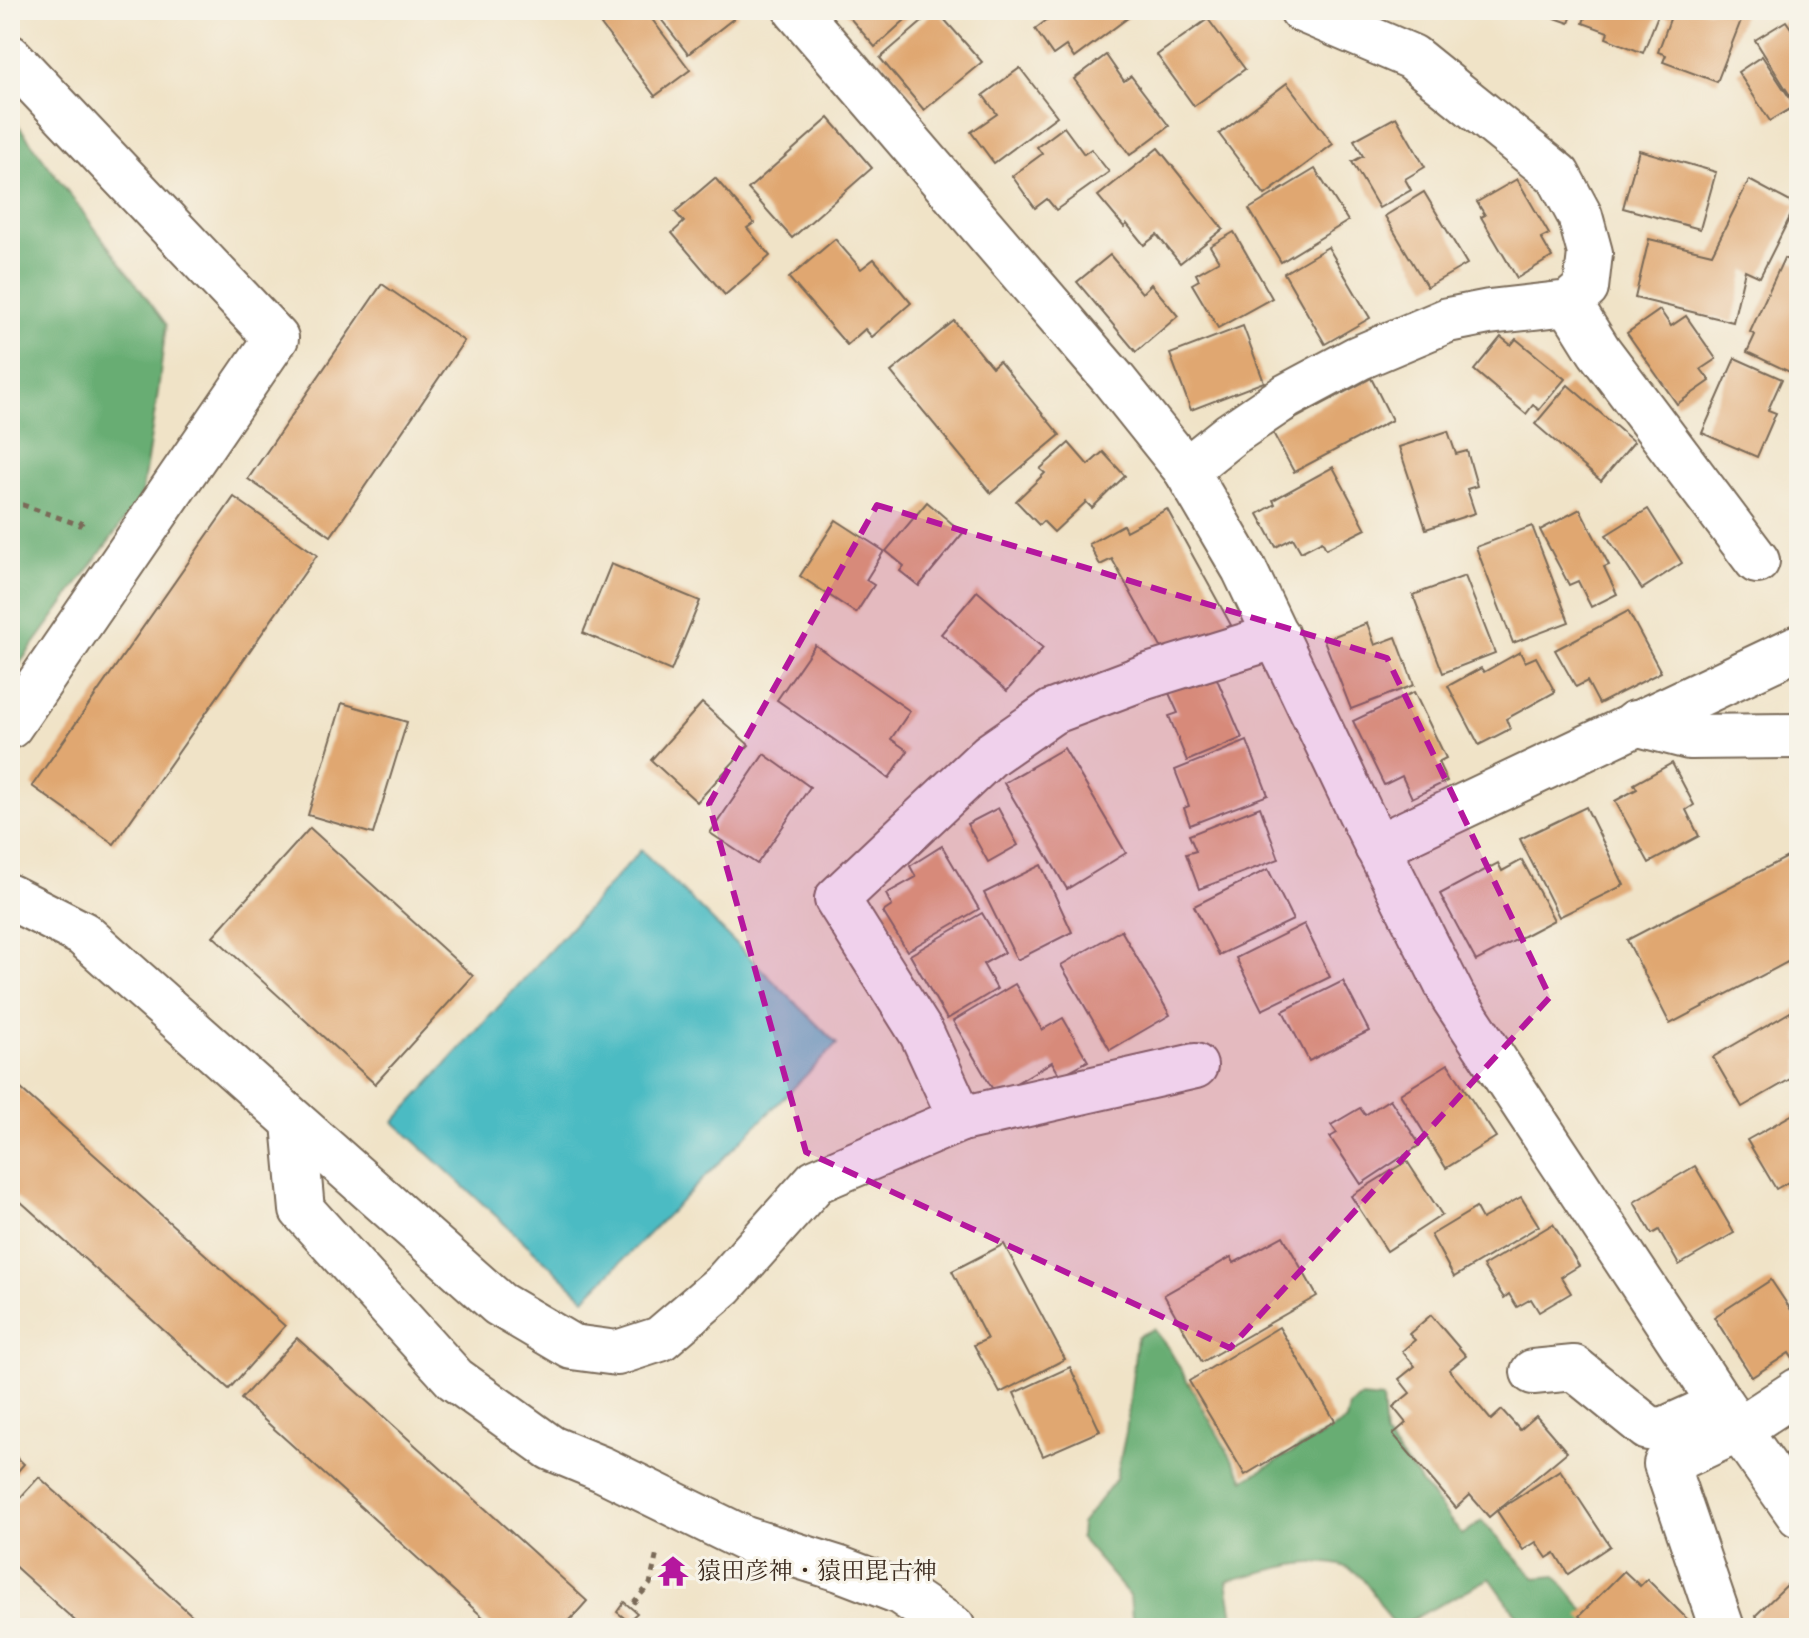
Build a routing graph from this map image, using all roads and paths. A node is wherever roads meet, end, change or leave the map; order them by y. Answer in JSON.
{"nodes":[{"id":1,"x":796,"y":10,"type":"edge"},
{"id":2,"x":1302,"y":10,"type":"edge"},
{"id":3,"x":10,"y":57,"type":"edge"},
{"id":4,"x":1569,"y":303,"type":"junction"},
{"id":5,"x":1186,"y":470,"type":"junction"},
{"id":6,"x":10,"y":505,"type":"edge"},
{"id":7,"x":80,"y":525,"type":"dead end"},
{"id":8,"x":1757,"y":561,"type":"dead end"},
{"id":9,"x":1277,"y":636,"type":"junction"},
{"id":10,"x":1791,"y":640,"type":"edge"},
{"id":11,"x":1635,"y":723,"type":"junction"},
{"id":12,"x":10,"y":726,"type":"edge"},
{"id":13,"x":1799,"y":736,"type":"edge"},
{"id":14,"x":1377,"y":847,"type":"junction"},
{"id":15,"x":10,"y":897,"type":"edge"},
{"id":16,"x":1195,"y":1066,"type":"dead end"},
{"id":17,"x":961,"y":1119,"type":"junction"},
{"id":18,"x":294,"y":1123,"type":"junction"},
{"id":19,"x":1533,"y":1372,"type":"dead end"},
{"id":20,"x":1799,"y":1390,"type":"edge"},
{"id":21,"x":1730,"y":1417,"type":"junction"},
{"id":22,"x":1799,"y":1515,"type":"edge"},
{"id":23,"x":650,"y":1584,"type":"dead end"},
{"id":24,"x":633,"y":1603,"type":"dead end"},
{"id":25,"x":953,"y":1628,"type":"edge"},
{"id":26,"x":1722,"y":1628,"type":"edge"}],
"edges":[{"from":1,"to":5,"type":"street"},
{"from":2,"to":4,"type":"street"},
{"from":3,"to":12,"type":"street"},
{"from":4,"to":5,"type":"street"},
{"from":4,"to":8,"type":"street"},
{"from":5,"to":9,"type":"street"},
{"from":6,"to":7,"type":"path"},
{"from":9,"to":14,"type":"street"},
{"from":9,"to":17,"type":"street"},
{"from":10,"to":11,"type":"street"},
{"from":11,"to":13,"type":"street"},
{"from":11,"to":14,"type":"street"},
{"from":14,"to":21,"type":"street"},
{"from":15,"to":18,"type":"street"},
{"from":16,"to":17,"type":"street"},
{"from":17,"to":18,"type":"street"},
{"from":18,"to":25,"type":"street"},
{"from":19,"to":21,"type":"street"},
{"from":20,"to":21,"type":"street"},
{"from":21,"to":22,"type":"street"},
{"from":21,"to":26,"type":"street"},
{"from":23,"to":24,"type":"path"}]}
